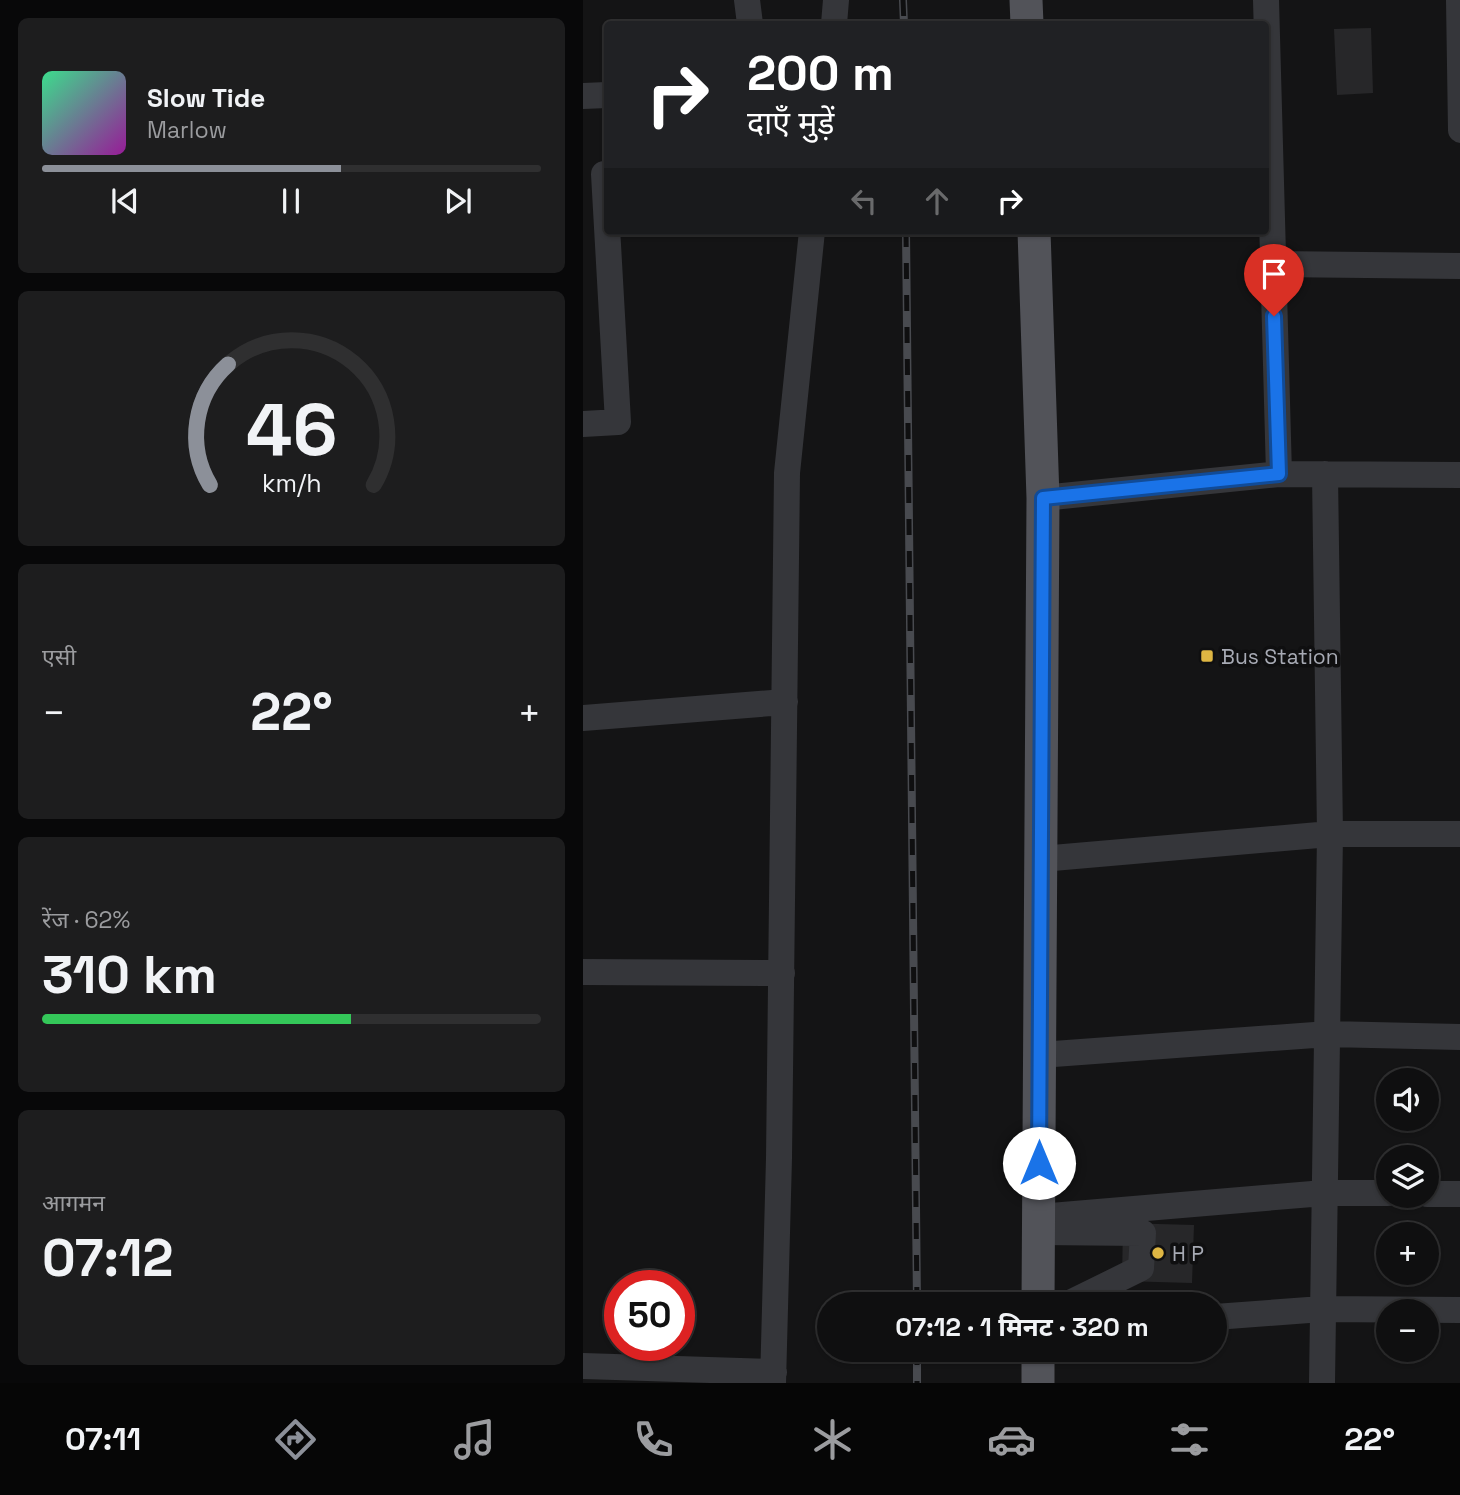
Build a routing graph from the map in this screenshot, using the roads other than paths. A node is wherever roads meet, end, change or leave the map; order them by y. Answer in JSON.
{"nodes":[{"id":1,"x":747,"y":0,"type":"edge"},
{"id":2,"x":836,"y":0,"type":"edge"},
{"id":3,"x":1026,"y":0,"type":"edge"},
{"id":4,"x":1266,"y":0,"type":"edge"},
{"id":5,"x":1459,"y":0,"type":"edge"},
{"id":6,"x":750,"y":21,"type":"edge"},
{"id":7,"x":834,"y":21,"type":"edge"},
{"id":8,"x":1027,"y":21,"type":"edge"},
{"id":9,"x":1267,"y":21,"type":"edge"},
{"id":10,"x":604,"y":95,"type":"edge"},
{"id":11,"x":583,"y":96,"type":"edge"},
{"id":12,"x":1269,"y":113,"type":"edge"},
{"id":13,"x":1460,"y":130,"type":"edge"},
{"id":14,"x":598,"y":174,"type":"edge"},
{"id":15,"x":812,"y":235,"type":"edge"},
{"id":16,"x":1034,"y":235,"type":"edge"},
{"id":17,"x":1273,"y":264,"type":"junction"},
{"id":18,"x":1460,"y":266,"type":"edge"},
{"id":19,"x":583,"y":424,"type":"edge"},
{"id":20,"x":1279,"y":474,"type":"junction"},
{"id":21,"x":1325,"y":474,"type":"junction"},
{"id":22,"x":1460,"y":475,"type":"edge"},
{"id":23,"x":1043,"y":498,"type":"junction"},
{"id":24,"x":785,"y":702,"type":"junction"},
{"id":25,"x":583,"y":719,"type":"edge"},
{"id":26,"x":1330,"y":834,"type":"junction"},
{"id":27,"x":1460,"y":834,"type":"edge"},
{"id":28,"x":1041,"y":859,"type":"junction"},
{"id":29,"x":583,"y":972,"type":"edge"},
{"id":30,"x":782,"y":973,"type":"junction"},
{"id":31,"x":1328,"y":1034,"type":"junction"},
{"id":32,"x":1460,"y":1037,"type":"edge"},
{"id":33,"x":1040,"y":1055,"type":"junction"},
{"id":34,"x":1324,"y":1193,"type":"junction"},
{"id":35,"x":1376,"y":1193,"type":"edge"},
{"id":36,"x":1439,"y":1194,"type":"edge"},
{"id":37,"x":1460,"y":1194,"type":"edge"},
{"id":38,"x":1039,"y":1225,"type":"junction"},
{"id":39,"x":1038,"y":1292,"type":"edge"},
{"id":40,"x":1092,"y":1292,"type":"edge"},
{"id":41,"x":1322,"y":1309,"type":"junction"},
{"id":42,"x":1460,"y":1310,"type":"edge"},
{"id":43,"x":1227,"y":1316,"type":"edge"},
{"id":44,"x":1038,"y":1362,"type":"edge"},
{"id":45,"x":583,"y":1366,"type":"edge"},
{"id":46,"x":773,"y":1378,"type":"edge"},
{"id":47,"x":1038,"y":1383,"type":"edge"},
{"id":48,"x":1322,"y":1383,"type":"edge"}],
"edges":[{"from":1,"to":6,"type":"street"},
{"from":2,"to":7,"type":"street"},
{"from":3,"to":8,"type":"main road"},
{"from":4,"to":9,"type":"street"},
{"from":5,"to":13,"type":"street"},
{"from":10,"to":11,"type":"street"},
{"from":12,"to":17,"type":"street"},
{"from":14,"to":19,"type":"street"},
{"from":15,"to":24,"type":"street"},
{"from":16,"to":23,"type":"main road"},
{"from":17,"to":18,"type":"street"},
{"from":17,"to":20,"type":"street"},
{"from":20,"to":21,"type":"street"},
{"from":20,"to":23,"type":"street"},
{"from":21,"to":22,"type":"street"},
{"from":21,"to":26,"type":"street"},
{"from":23,"to":28,"type":"main road"},
{"from":24,"to":25,"type":"street"},
{"from":24,"to":30,"type":"street"},
{"from":26,"to":27,"type":"street"},
{"from":26,"to":28,"type":"street"},
{"from":26,"to":31,"type":"street"},
{"from":28,"to":33,"type":"main road"},
{"from":29,"to":30,"type":"street"},
{"from":30,"to":46,"type":"street"},
{"from":31,"to":32,"type":"street"},
{"from":31,"to":33,"type":"street"},
{"from":31,"to":34,"type":"street"},
{"from":33,"to":38,"type":"main road"},
{"from":34,"to":35,"type":"street"},
{"from":34,"to":38,"type":"street"},
{"from":34,"to":41,"type":"street"},
{"from":36,"to":37,"type":"street"},
{"from":38,"to":39,"type":"main road"},
{"from":38,"to":40,"type":"street"},
{"from":41,"to":42,"type":"street"},
{"from":41,"to":43,"type":"street"},
{"from":41,"to":48,"type":"street"},
{"from":44,"to":47,"type":"main road"},
{"from":45,"to":46,"type":"street"}]}
